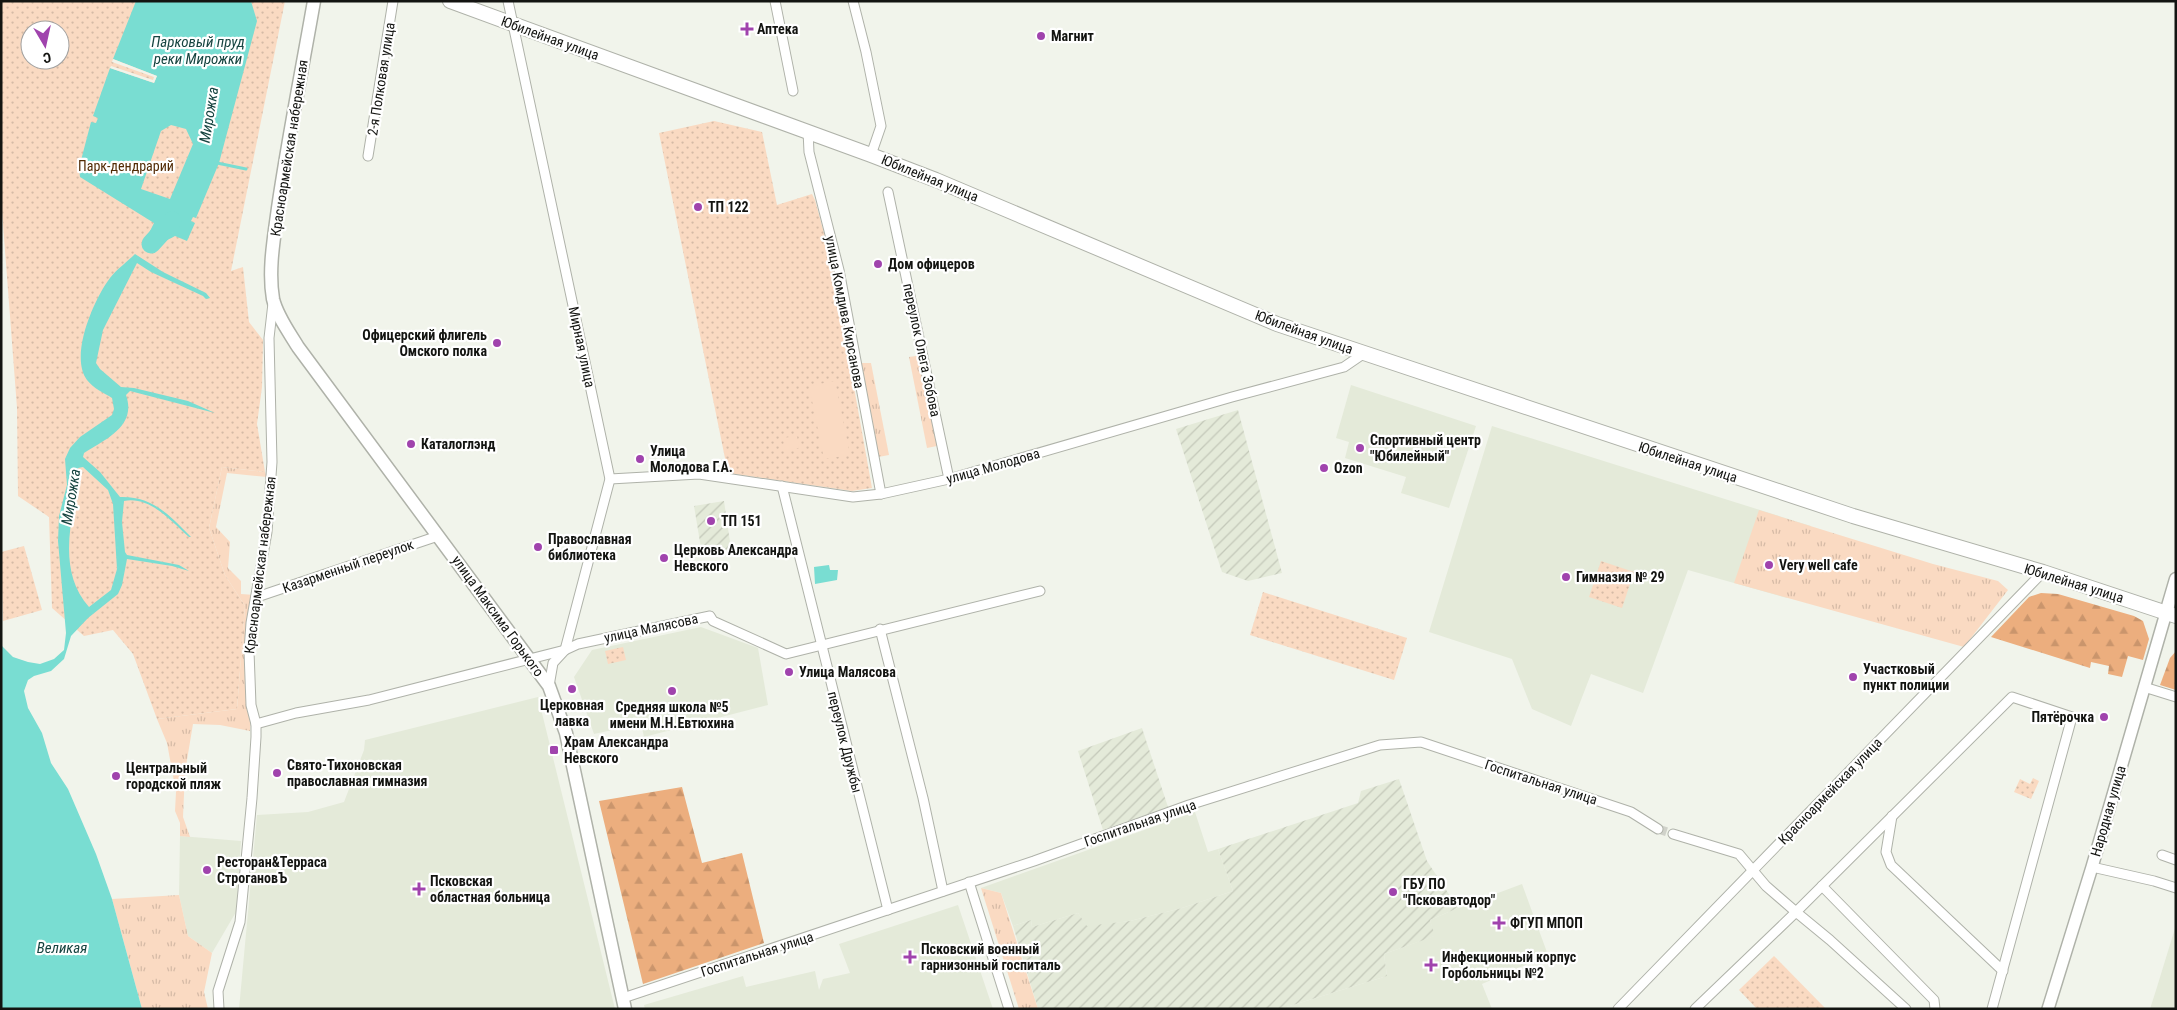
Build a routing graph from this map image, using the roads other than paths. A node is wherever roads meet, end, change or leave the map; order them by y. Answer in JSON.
{"nodes":[{"id":1,"x":314,"y":1,"type":"edge"},
{"id":2,"x":393,"y":1,"type":"edge"},
{"id":3,"x":450,"y":1,"type":"edge"},
{"id":4,"x":508,"y":1,"type":"edge"},
{"id":5,"x":775,"y":1,"type":"edge"},
{"id":6,"x":853,"y":1,"type":"edge"},
{"id":7,"x":512,"y":24,"type":"junction"},
{"id":8,"x":794,"y":90,"type":"dead end"},
{"id":9,"x":808,"y":131,"type":"junction"},
{"id":10,"x":871,"y":154,"type":"junction"},
{"id":11,"x":368,"y":156,"type":"dead end"},
{"id":12,"x":888,"y":192,"type":"dead end"},
{"id":13,"x":274,"y":301,"type":"junction"},
{"id":14,"x":1363,"y":354,"type":"junction"},
{"id":15,"x":610,"y":479,"type":"junction"},
{"id":16,"x":950,"y":479,"type":"junction"},
{"id":17,"x":782,"y":486,"type":"junction"},
{"id":18,"x":880,"y":494,"type":"junction"},
{"id":19,"x":438,"y":536,"type":"junction"},
{"id":20,"x":2043,"y":572,"type":"junction"},
{"id":21,"x":2176,"y":579,"type":"edge"},
{"id":22,"x":1040,"y":591,"type":"dead end"},
{"id":23,"x":257,"y":597,"type":"junction"},
{"id":24,"x":2171,"y":614,"type":"edge"},
{"id":25,"x":880,"y":629,"type":"junction"},
{"id":26,"x":820,"y":644,"type":"junction"},
{"id":27,"x":565,"y":650,"type":"junction"},
{"id":28,"x":530,"y":659,"type":"junction"},
{"id":29,"x":549,"y":686,"type":"junction"},
{"id":30,"x":2144,"y":687,"type":"junction"},
{"id":31,"x":2176,"y":697,"type":"edge"},
{"id":32,"x":256,"y":724,"type":"junction"},
{"id":33,"x":1892,"y":816,"type":"junction"},
{"id":34,"x":1658,"y":829,"type":"tunnel mouth"},
{"id":35,"x":1673,"y":834,"type":"tunnel mouth"},
{"id":36,"x":2162,"y":855,"type":"dead end"},
{"id":37,"x":2176,"y":860,"type":"edge"},
{"id":38,"x":2092,"y":867,"type":"junction"},
{"id":39,"x":1753,"y":870,"type":"junction"},
{"id":40,"x":969,"y":882,"type":"junction"},
{"id":41,"x":1822,"y":886,"type":"junction"},
{"id":42,"x":2176,"y":888,"type":"edge"},
{"id":43,"x":943,"y":891,"type":"junction"},
{"id":44,"x":888,"y":910,"type":"junction"},
{"id":45,"x":1796,"y":912,"type":"junction"},
{"id":46,"x":2004,"y":972,"type":"junction"},
{"id":47,"x":624,"y":1004,"type":"edge"},
{"id":48,"x":219,"y":1009,"type":"edge"},
{"id":49,"x":1010,"y":1009,"type":"edge"},
{"id":50,"x":1618,"y":1009,"type":"edge"},
{"id":51,"x":1695,"y":1009,"type":"edge"},
{"id":52,"x":1906,"y":1009,"type":"edge"},
{"id":53,"x":1935,"y":1009,"type":"edge"},
{"id":54,"x":1992,"y":1009,"type":"edge"},
{"id":55,"x":2048,"y":1009,"type":"edge"}],
"edges":[{"from":1,"to":13,"type":"main road","name":"Красноармейская набережная"},
{"from":2,"to":11,"type":"street","name":"2-я Полковая улица"},
{"from":3,"to":7,"type":"main road","name":"Юбилейная улица"},
{"from":4,"to":7,"type":"street","name":"Мирная улица"},
{"from":5,"to":8,"type":"street"},
{"from":6,"to":10,"type":"street"},
{"from":7,"to":9,"type":"main road","name":"Юбилейная улица"},
{"from":7,"to":15,"type":"street","name":"Мирная улица"},
{"from":9,"to":10,"type":"main road","name":"Юбилейная улица"},
{"from":9,"to":18,"type":"street","name":"улица Комдива Кирсанова"},
{"from":10,"to":14,"type":"main road","name":"Юбилейная улица"},
{"from":12,"to":16,"type":"street","name":"переулок Олега Зобова"},
{"from":13,"to":19,"type":"main road","name":"улица Максима Горького"},
{"from":13,"to":23,"type":"street","name":"Красноармейская набережная"},
{"from":14,"to":16,"type":"street","name":"улица Молодова"},
{"from":14,"to":20,"type":"main road","name":"Юбилейная улица"},
{"from":15,"to":17,"type":"street","name":"улица Молодова"},
{"from":15,"to":27,"type":"street","name":"Мирная улица"},
{"from":16,"to":18,"type":"street","name":"улица Молодова"},
{"from":17,"to":18,"type":"street","name":"улица Молодова"},
{"from":17,"to":26,"type":"street","name":"переулок Дружбы"},
{"from":19,"to":23,"type":"street","name":"Казарменный переулок"},
{"from":19,"to":28,"type":"main road","name":"улица Максима Горького"},
{"from":20,"to":24,"type":"main road","name":"Юбилейная улица"},
{"from":20,"to":39,"type":"street","name":"Красноармейская улица"},
{"from":21,"to":24,"type":"main road"},
{"from":22,"to":25,"type":"street","name":"улица Малясова"},
{"from":23,"to":32,"type":"street","name":"Красноармейская набережная"},
{"from":24,"to":30,"type":"street","name":"Народная улица"},
{"from":25,"to":26,"type":"street","name":"улица Малясова"},
{"from":25,"to":43,"type":"street"},
{"from":26,"to":27,"type":"street","name":"улица Малясова"},
{"from":26,"to":44,"type":"street","name":"переулок Дружбы"},
{"from":27,"to":28,"type":"street","name":"улица Малясова"},
{"from":27,"to":29,"type":"street","name":"Мирная улица"},
{"from":28,"to":29,"type":"main road","name":"улица Максима Горького"},
{"from":28,"to":32,"type":"street","name":"улица Малясова"},
{"from":29,"to":47,"type":"main road","name":"улица Максима Горького"},
{"from":30,"to":31,"type":"street"},
{"from":30,"to":38,"type":"street","name":"Народная улица"},
{"from":32,"to":48,"type":"street","name":"Красноармейская набережная"},
{"from":33,"to":41,"type":"street"},
{"from":33,"to":46,"type":"street"},
{"from":33,"to":46,"type":"street"},
{"from":34,"to":40,"type":"street","name":"Госпитальная улица"},
{"from":35,"to":39,"type":"street"},
{"from":36,"to":37,"type":"street"},
{"from":38,"to":42,"type":"street"},
{"from":38,"to":55,"type":"street","name":"Народная улица"},
{"from":39,"to":45,"type":"street"},
{"from":39,"to":50,"type":"street","name":"Красноармейская улица"},
{"from":40,"to":43,"type":"street","name":"Госпитальная улица"},
{"from":40,"to":49,"type":"street"},
{"from":41,"to":45,"type":"street"},
{"from":41,"to":53,"type":"street"},
{"from":43,"to":44,"type":"street","name":"Госпитальная улица"},
{"from":44,"to":47,"type":"street","name":"Госпитальная улица"},
{"from":45,"to":51,"type":"street"},
{"from":45,"to":52,"type":"street"},
{"from":46,"to":54,"type":"street"}]}
